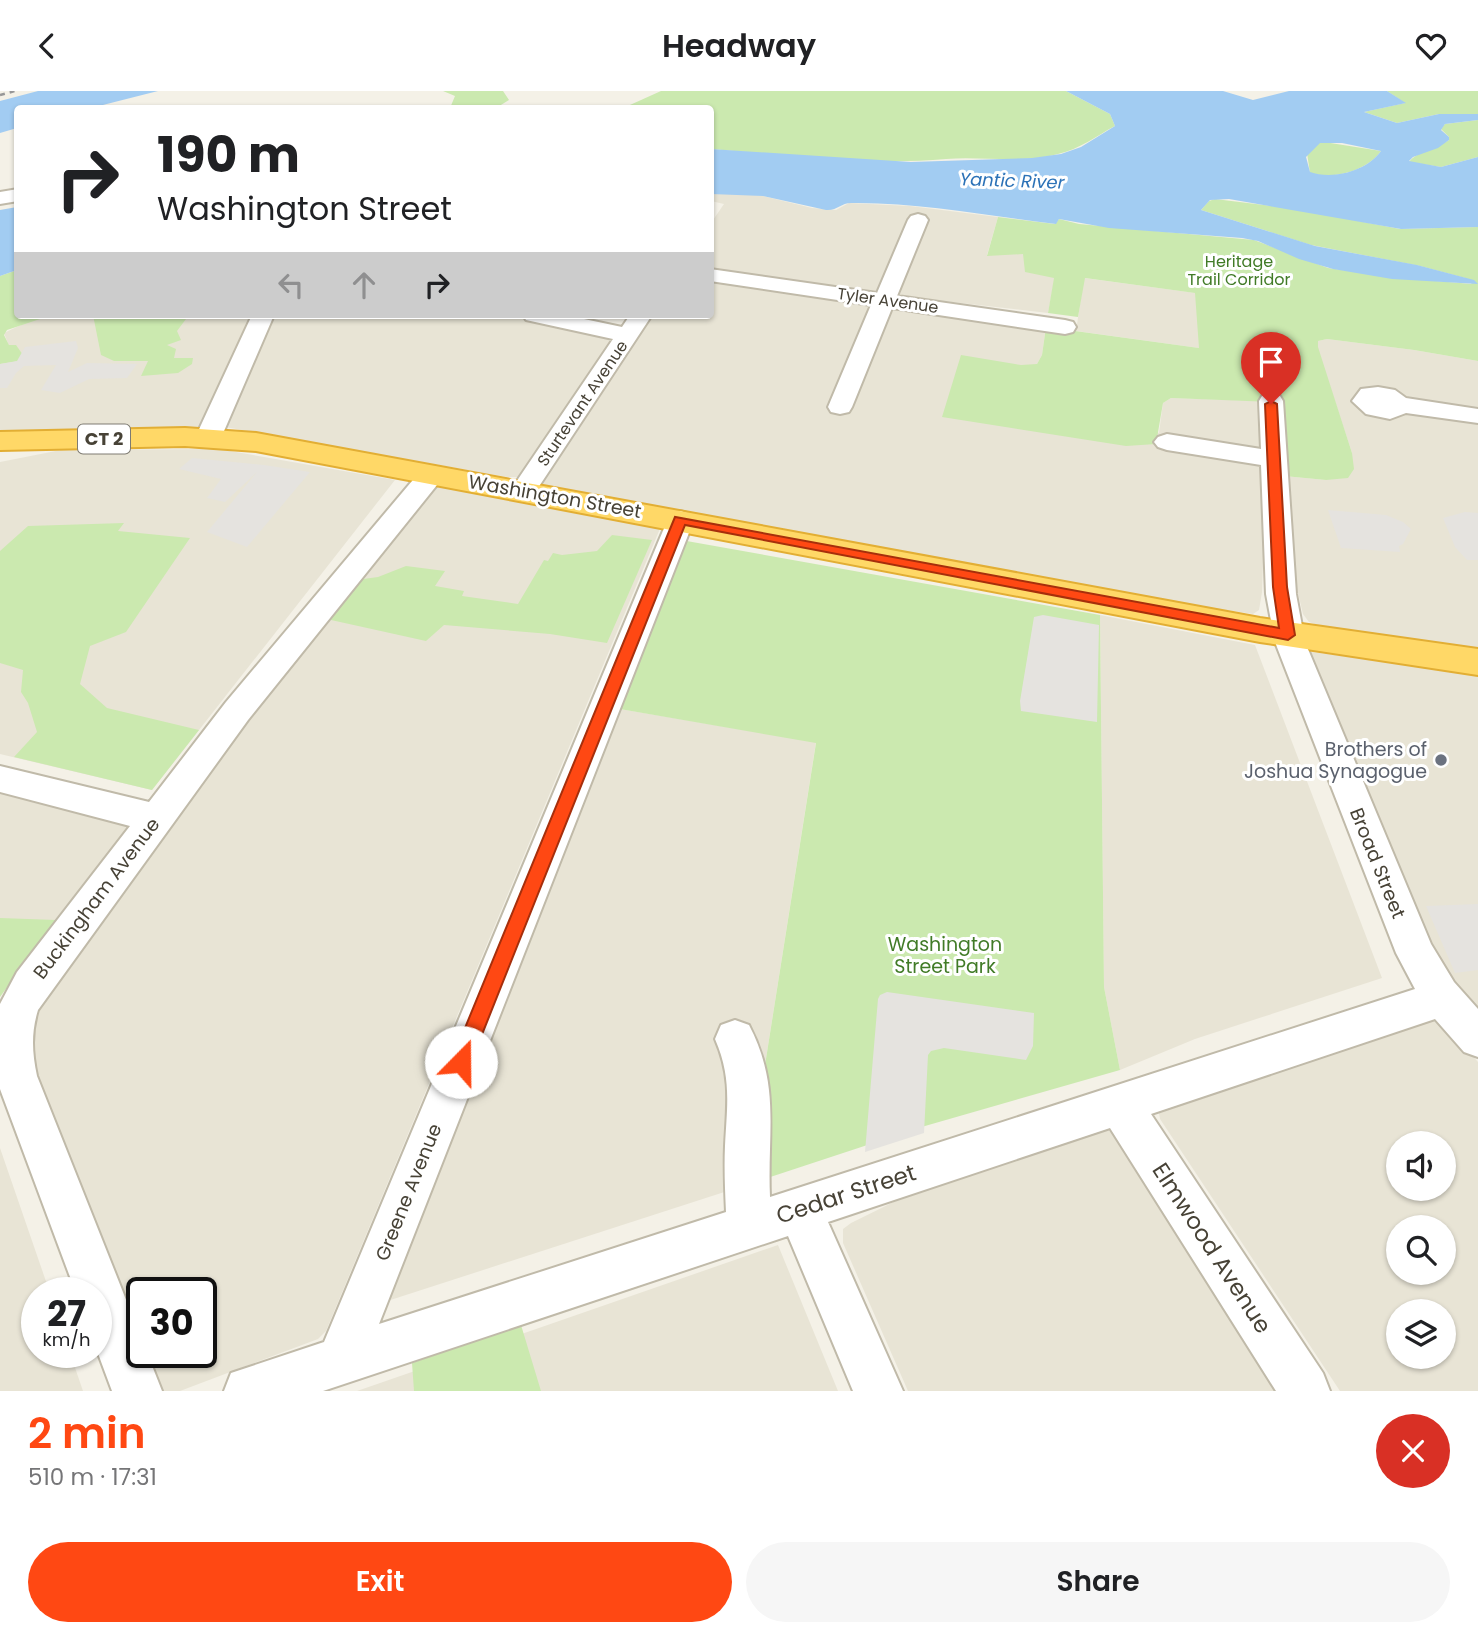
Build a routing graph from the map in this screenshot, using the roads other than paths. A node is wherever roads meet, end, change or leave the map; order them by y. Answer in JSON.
{"nodes":[{"id":1,"x":918,"y":220,"type":"dead end"},
{"id":2,"x":714,"y":276,"type":"edge"},
{"id":3,"x":885,"y":300,"type":"junction"},
{"id":4,"x":261,"y":319,"type":"edge"},
{"id":5,"x":574,"y":319,"type":"edge"},
{"id":6,"x":634,"y":325,"type":"edge"},
{"id":7,"x":1065,"y":327,"type":"dead end"},
{"id":8,"x":1271,"y":401,"type":"dead end"},
{"id":9,"x":1398,"y":404,"type":"dead end"},
{"id":10,"x":839,"y":407,"type":"dead end"},
{"id":11,"x":1478,"y":416,"type":"edge"},
{"id":12,"x":208,"y":438,"type":"junction"},
{"id":13,"x":0,"y":441,"type":"edge"},
{"id":14,"x":1167,"y":442,"type":"dead end"},
{"id":15,"x":1274,"y":459,"type":"junction"},
{"id":16,"x":432,"y":474,"type":"junction"},
{"id":17,"x":523,"y":491,"type":"junction"},
{"id":18,"x":680,"y":520,"type":"junction"},
{"id":19,"x":1288,"y":635,"type":"junction"},
{"id":20,"x":1478,"y":662,"type":"edge"},
{"id":21,"x":0,"y":779,"type":"edge"},
{"id":22,"x":156,"y":818,"type":"junction"},
{"id":23,"x":1443,"y":998,"type":"junction"},
{"id":24,"x":1478,"y":1038,"type":"edge"},
{"id":25,"x":736,"y":1039,"type":"dead end"},
{"id":26,"x":1119,"y":1104,"type":"junction"},
{"id":27,"x":799,"y":1209,"type":"junction"},
{"id":28,"x":749,"y":1225,"type":"junction"},
{"id":29,"x":341,"y":1359,"type":"junction"},
{"id":30,"x":137,"y":1391,"type":"edge"},
{"id":31,"x":249,"y":1391,"type":"edge"},
{"id":32,"x":878,"y":1391,"type":"edge"},
{"id":33,"x":1305,"y":1391,"type":"edge"}],
"edges":[{"from":1,"to":3,"type":"street"},
{"from":2,"to":3,"type":"street","name":"Tyler Avenue"},
{"from":3,"to":7,"type":"street","name":"Tyler Avenue"},
{"from":3,"to":10,"type":"street"},
{"from":4,"to":12,"type":"street"},
{"from":5,"to":6,"type":"street"},
{"from":6,"to":17,"type":"street","name":"Sturtevant Avenue"},
{"from":8,"to":15,"type":"street","name":"Broad Street"},
{"from":9,"to":11,"type":"street"},
{"from":12,"to":13,"type":"highway","name":"Washington Street","number":"CT 2"},
{"from":12,"to":16,"type":"highway","name":"Washington Street","number":"CT 2"},
{"from":14,"to":15,"type":"street"},
{"from":15,"to":19,"type":"street","name":"Broad Street"},
{"from":16,"to":17,"type":"highway","name":"Washington Street","number":"CT 2"},
{"from":16,"to":22,"type":"street","name":"Buckingham Avenue"},
{"from":17,"to":18,"type":"highway","name":"Washington Street","number":"CT 2"},
{"from":18,"to":19,"type":"highway","name":"Washington Street","number":"CT 2"},
{"from":18,"to":29,"type":"street","name":"Greene Avenue"},
{"from":19,"to":20,"type":"highway","name":"Washington Street","number":"CT 2"},
{"from":19,"to":23,"type":"street","name":"Broad Street"},
{"from":21,"to":22,"type":"street"},
{"from":22,"to":30,"type":"street","name":"Buckingham Avenue"},
{"from":23,"to":24,"type":"street","name":"Broad Street"},
{"from":23,"to":26,"type":"street","name":"Cedar Street"},
{"from":25,"to":28,"type":"street"},
{"from":26,"to":27,"type":"street","name":"Cedar Street"},
{"from":26,"to":33,"type":"street","name":"Elmwood Avenue"},
{"from":27,"to":28,"type":"street","name":"Cedar Street"},
{"from":27,"to":32,"type":"street"},
{"from":28,"to":29,"type":"street","name":"Cedar Street"},
{"from":29,"to":31,"type":"street","name":"Cedar Street"}]}
